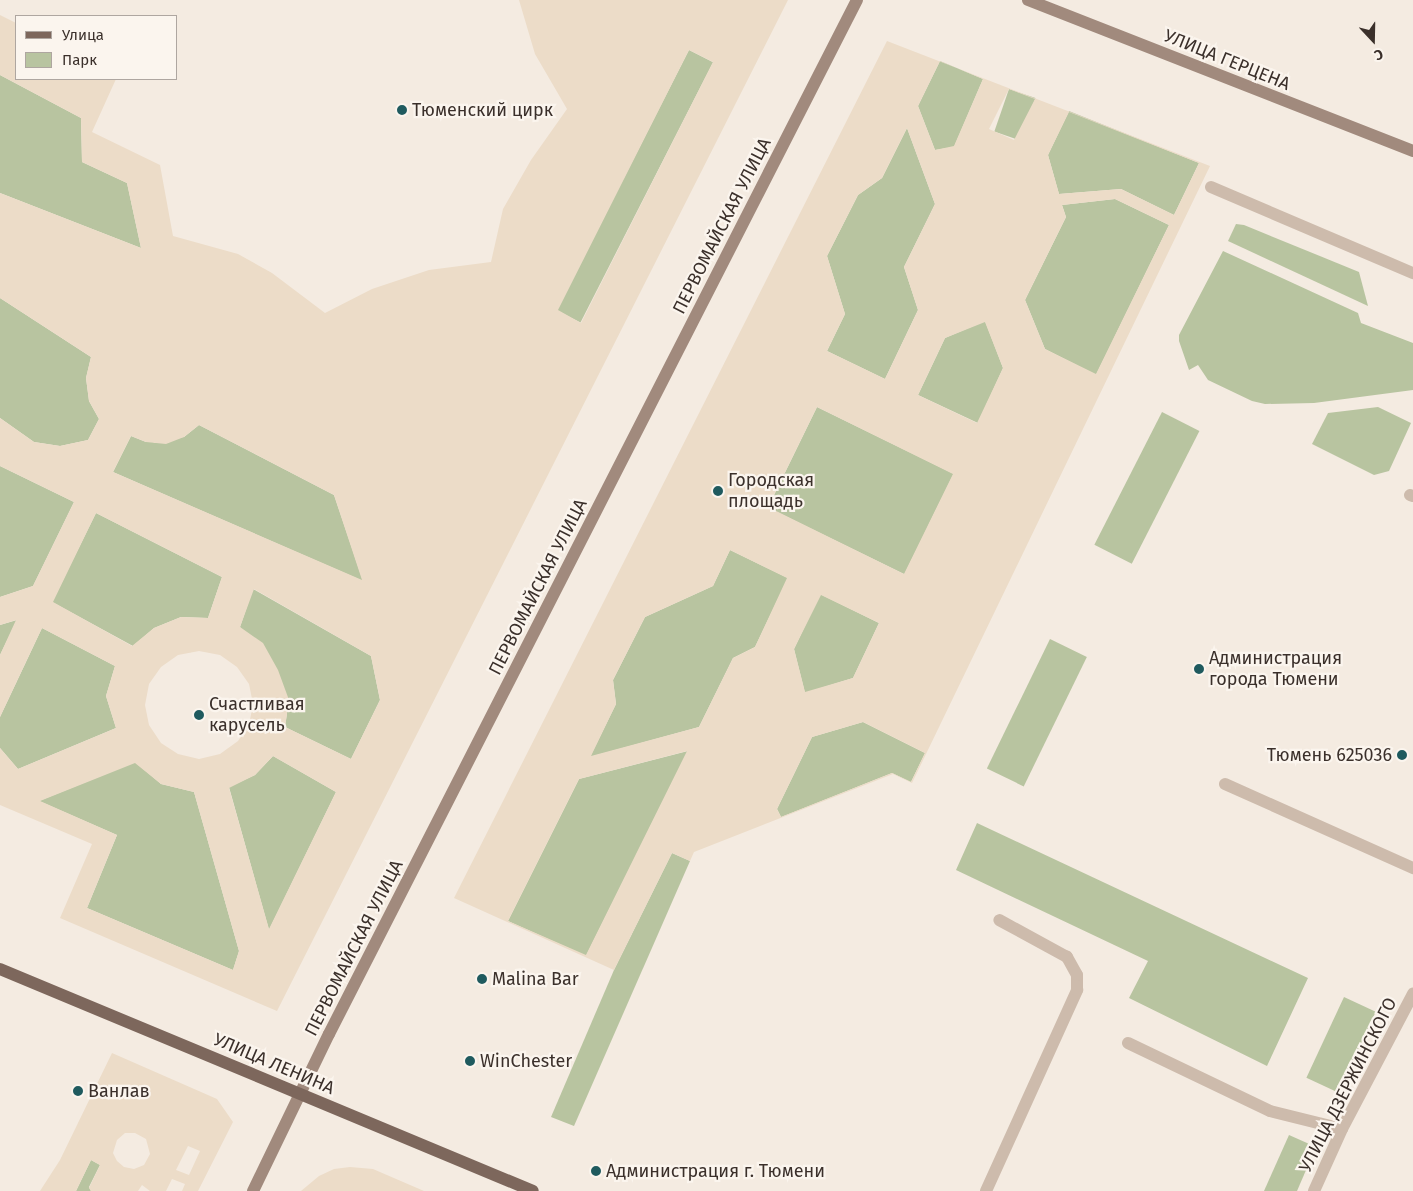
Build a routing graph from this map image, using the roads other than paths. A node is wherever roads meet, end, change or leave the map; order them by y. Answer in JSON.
{"nodes":[{"id":1,"x":857,"y":0,"type":"edge"},
{"id":2,"x":1028,"y":0,"type":"edge"},
{"id":3,"x":1413,"y":151,"type":"edge"},
{"id":4,"x":1211,"y":187,"type":"dead end"},
{"id":5,"x":1413,"y":273,"type":"edge"},
{"id":6,"x":1224,"y":784,"type":"dead end"},
{"id":7,"x":1413,"y":868,"type":"edge"},
{"id":8,"x":999,"y":920,"type":"dead end"},
{"id":9,"x":0,"y":969,"type":"edge"},
{"id":10,"x":1412,"y":997,"type":"edge"},
{"id":11,"x":1128,"y":1043,"type":"dead end"},
{"id":12,"x":301,"y":1093,"type":"junction"},
{"id":13,"x":1342,"y":1129,"type":"junction"},
{"id":14,"x":253,"y":1191,"type":"edge"},
{"id":15,"x":534,"y":1191,"type":"edge"},
{"id":16,"x":986,"y":1191,"type":"edge"},
{"id":17,"x":1314,"y":1191,"type":"edge"}],
"edges":[{"from":1,"to":12,"type":"street","name":"ПЕРВОМАЙСКАЯ УЛИЦА"},
{"from":2,"to":3,"type":"street","name":"УЛИЦА ГЕРЦЕНА"},
{"from":4,"to":5,"type":"street"},
{"from":6,"to":7,"type":"street"},
{"from":8,"to":16,"type":"street"},
{"from":9,"to":12,"type":"main road","name":"УЛИЦА ЛЕНИНА"},
{"from":10,"to":13,"type":"street","name":"УЛИЦА ДЗЕРЖИНСКОГО"},
{"from":11,"to":13,"type":"street"},
{"from":12,"to":14,"type":"street","name":"ПЕРВОМАЙСКАЯ УЛИЦА"},
{"from":12,"to":15,"type":"main road","name":"УЛИЦА ЛЕНИНА"},
{"from":13,"to":17,"type":"street","name":"УЛИЦА ДЗЕРЖИНСКОГО"}]}
